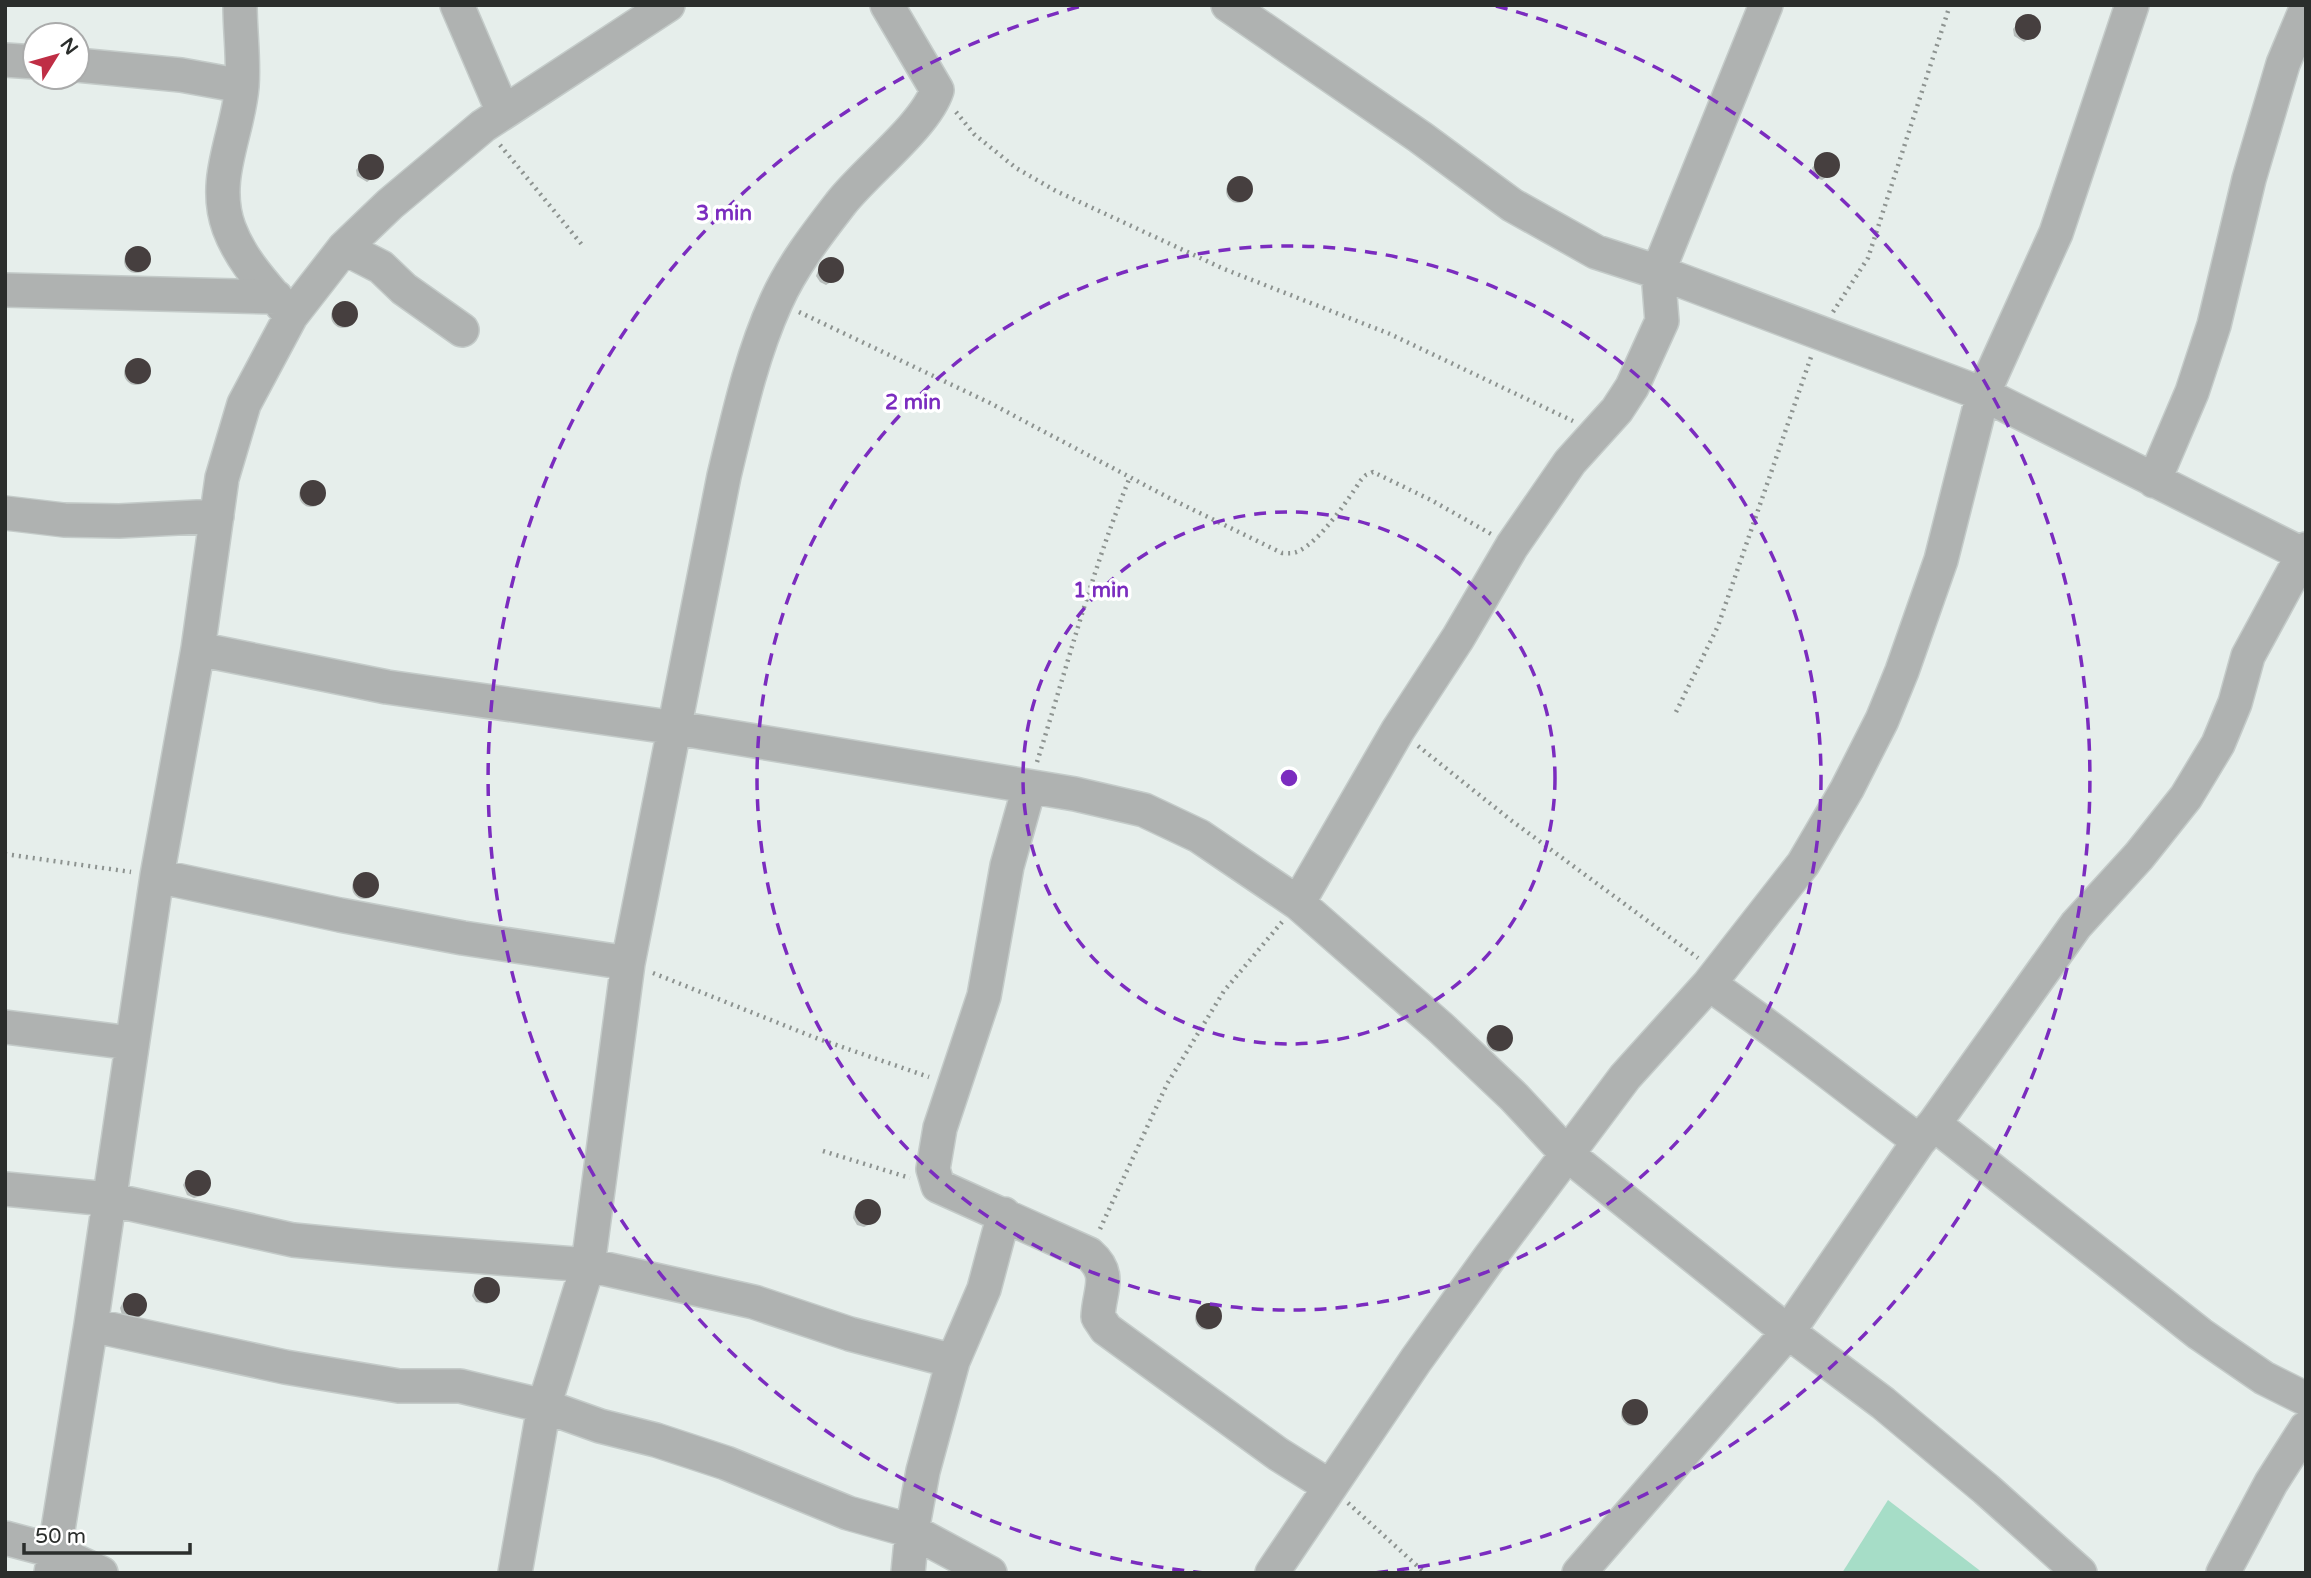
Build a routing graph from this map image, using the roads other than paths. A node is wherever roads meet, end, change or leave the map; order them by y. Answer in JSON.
{"nodes":[{"id":1,"x":240,"y":5,"type":"edge"},
{"id":2,"x":457,"y":5,"type":"edge"},
{"id":3,"x":668,"y":5,"type":"edge"},
{"id":4,"x":887,"y":5,"type":"edge"},
{"id":5,"x":1228,"y":5,"type":"edge"},
{"id":6,"x":1766,"y":5,"type":"edge"},
{"id":7,"x":2133,"y":5,"type":"edge"},
{"id":8,"x":2306,"y":9,"type":"edge"},
{"id":9,"x":91,"y":66,"type":"edge"},
{"id":10,"x":242,"y":86,"type":"junction"},
{"id":11,"x":493,"y":119,"type":"junction"},
{"id":12,"x":344,"y":248,"type":"junction"},
{"id":13,"x":1658,"y":272,"type":"junction"},
{"id":14,"x":5,"y":290,"type":"edge"},
{"id":15,"x":284,"y":307,"type":"junction"},
{"id":16,"x":463,"y":330,"type":"dead end"},
{"id":17,"x":1983,"y":394,"type":"junction"},
{"id":18,"x":2154,"y":481,"type":"junction"},
{"id":19,"x":5,"y":513,"type":"edge"},
{"id":20,"x":217,"y":516,"type":"junction"},
{"id":21,"x":2305,"y":554,"type":"edge"},
{"id":22,"x":198,"y":649,"type":"junction"},
{"id":23,"x":676,"y":728,"type":"junction"},
{"id":24,"x":1030,"y":788,"type":"junction"},
{"id":25,"x":157,"y":876,"type":"junction"},
{"id":26,"x":1298,"y":903,"type":"junction"},
{"id":27,"x":628,"y":963,"type":"junction"},
{"id":28,"x":1714,"y":979,"type":"junction"},
{"id":29,"x":5,"y":1027,"type":"edge"},
{"id":30,"x":131,"y":1043,"type":"junction"},
{"id":31,"x":1926,"y":1133,"type":"junction"},
{"id":32,"x":1568,"y":1155,"type":"junction"},
{"id":33,"x":5,"y":1189,"type":"edge"},
{"id":34,"x":108,"y":1199,"type":"junction"},
{"id":35,"x":1004,"y":1214,"type":"junction"},
{"id":36,"x":588,"y":1265,"type":"junction"},
{"id":37,"x":92,"y":1325,"type":"junction"},
{"id":38,"x":1788,"y":1332,"type":"junction"},
{"id":39,"x":953,"y":1362,"type":"junction"},
{"id":40,"x":2306,"y":1399,"type":"edge"},
{"id":41,"x":544,"y":1406,"type":"junction"},
{"id":42,"x":2306,"y":1428,"type":"edge"},
{"id":43,"x":1329,"y":1486,"type":"junction"},
{"id":44,"x":912,"y":1531,"type":"junction"},
{"id":45,"x":5,"y":1538,"type":"edge"},
{"id":46,"x":53,"y":1562,"type":"edge"},
{"id":47,"x":101,"y":1573,"type":"edge"},
{"id":48,"x":515,"y":1573,"type":"edge"},
{"id":49,"x":908,"y":1573,"type":"edge"},
{"id":50,"x":990,"y":1573,"type":"edge"},
{"id":51,"x":1272,"y":1573,"type":"edge"},
{"id":52,"x":1579,"y":1573,"type":"edge"},
{"id":53,"x":2080,"y":1573,"type":"edge"},
{"id":54,"x":2223,"y":1573,"type":"edge"}],
"edges":[{"from":1,"to":10,"type":"street"},
{"from":2,"to":11,"type":"street"},
{"from":3,"to":11,"type":"street"},
{"from":4,"to":23,"type":"street"},
{"from":5,"to":13,"type":"street"},
{"from":6,"to":13,"type":"street"},
{"from":7,"to":17,"type":"street"},
{"from":8,"to":18,"type":"street"},
{"from":9,"to":10,"type":"street"},
{"from":10,"to":15,"type":"street"},
{"from":11,"to":12,"type":"street"},
{"from":12,"to":15,"type":"street"},
{"from":12,"to":16,"type":"street"},
{"from":13,"to":17,"type":"street"},
{"from":13,"to":26,"type":"street"},
{"from":14,"to":15,"type":"street"},
{"from":15,"to":20,"type":"street"},
{"from":17,"to":18,"type":"street"},
{"from":17,"to":28,"type":"street"},
{"from":18,"to":21,"type":"street"},
{"from":19,"to":20,"type":"street"},
{"from":20,"to":22,"type":"street"},
{"from":21,"to":31,"type":"street"},
{"from":22,"to":23,"type":"street"},
{"from":22,"to":25,"type":"street"},
{"from":23,"to":24,"type":"street"},
{"from":23,"to":27,"type":"street"},
{"from":24,"to":26,"type":"street"},
{"from":24,"to":35,"type":"street"},
{"from":25,"to":27,"type":"street"},
{"from":25,"to":30,"type":"street"},
{"from":26,"to":32,"type":"street"},
{"from":27,"to":36,"type":"street"},
{"from":28,"to":31,"type":"street"},
{"from":28,"to":32,"type":"street"},
{"from":29,"to":30,"type":"street"},
{"from":30,"to":34,"type":"street"},
{"from":31,"to":38,"type":"street"},
{"from":31,"to":40,"type":"street"},
{"from":32,"to":38,"type":"street"},
{"from":32,"to":43,"type":"street"},
{"from":33,"to":34,"type":"street"},
{"from":34,"to":36,"type":"street"},
{"from":34,"to":37,"type":"street"},
{"from":35,"to":39,"type":"street"},
{"from":35,"to":43,"type":"street"},
{"from":36,"to":39,"type":"street"},
{"from":36,"to":41,"type":"street"},
{"from":37,"to":41,"type":"street"},
{"from":37,"to":46,"type":"street"},
{"from":38,"to":52,"type":"street"},
{"from":38,"to":53,"type":"street"},
{"from":39,"to":44,"type":"street"},
{"from":41,"to":44,"type":"street"},
{"from":41,"to":48,"type":"street"},
{"from":42,"to":54,"type":"street"},
{"from":43,"to":51,"type":"street"},
{"from":44,"to":49,"type":"street"},
{"from":44,"to":50,"type":"street"},
{"from":45,"to":46,"type":"street"},
{"from":46,"to":47,"type":"street"}]}
